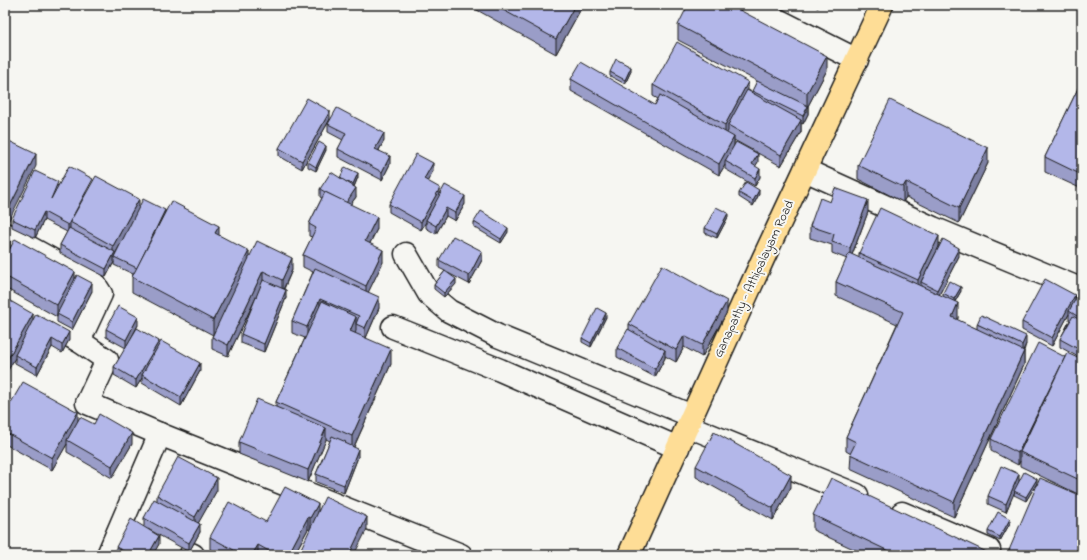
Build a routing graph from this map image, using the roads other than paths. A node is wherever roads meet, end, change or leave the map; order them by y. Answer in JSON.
{"nodes":[{"id":1,"x":748,"y":5,"type":"edge"},
{"id":2,"x":882,"y":5,"type":"edge"},
{"id":3,"x":856,"y":60,"type":"junction"},
{"id":4,"x":805,"y":170,"type":"junction"},
{"id":5,"x":5,"y":234,"type":"edge"},
{"id":6,"x":406,"y":254,"type":"dead end"},
{"id":7,"x":1072,"y":286,"type":"dead end"},
{"id":8,"x":5,"y":300,"type":"edge"},
{"id":9,"x":393,"y":327,"type":"dead end"},
{"id":10,"x":80,"y":341,"type":"junction"},
{"id":11,"x":690,"y":421,"type":"junction"},
{"id":12,"x":160,"y":434,"type":"junction"},
{"id":13,"x":678,"y":448,"type":"junction"},
{"id":14,"x":989,"y":550,"type":"dead end"},
{"id":15,"x":108,"y":555,"type":"edge"},
{"id":16,"x":461,"y":555,"type":"edge"},
{"id":17,"x":629,"y":555,"type":"edge"}],
"edges":[{"from":1,"to":3,"type":"street"},
{"from":2,"to":3,"type":"main road","name":"Ganapathy - Athipalayam Road"},
{"from":3,"to":4,"type":"main road","name":"Ganapathy - Athipalayam Road"},
{"from":4,"to":7,"type":"street"},
{"from":4,"to":11,"type":"main road","name":"Ganapathy - Athipalayam Road"},
{"from":5,"to":10,"type":"street"},
{"from":6,"to":11,"type":"street"},
{"from":8,"to":10,"type":"street"},
{"from":9,"to":13,"type":"street"},
{"from":10,"to":12,"type":"street"},
{"from":11,"to":13,"type":"main road","name":"Ganapathy - Athipalayam Road"},
{"from":11,"to":14,"type":"street"},
{"from":12,"to":15,"type":"street"},
{"from":12,"to":16,"type":"street"},
{"from":13,"to":17,"type":"main road","name":"Ganapathy - Athipalayam Road"}]}
